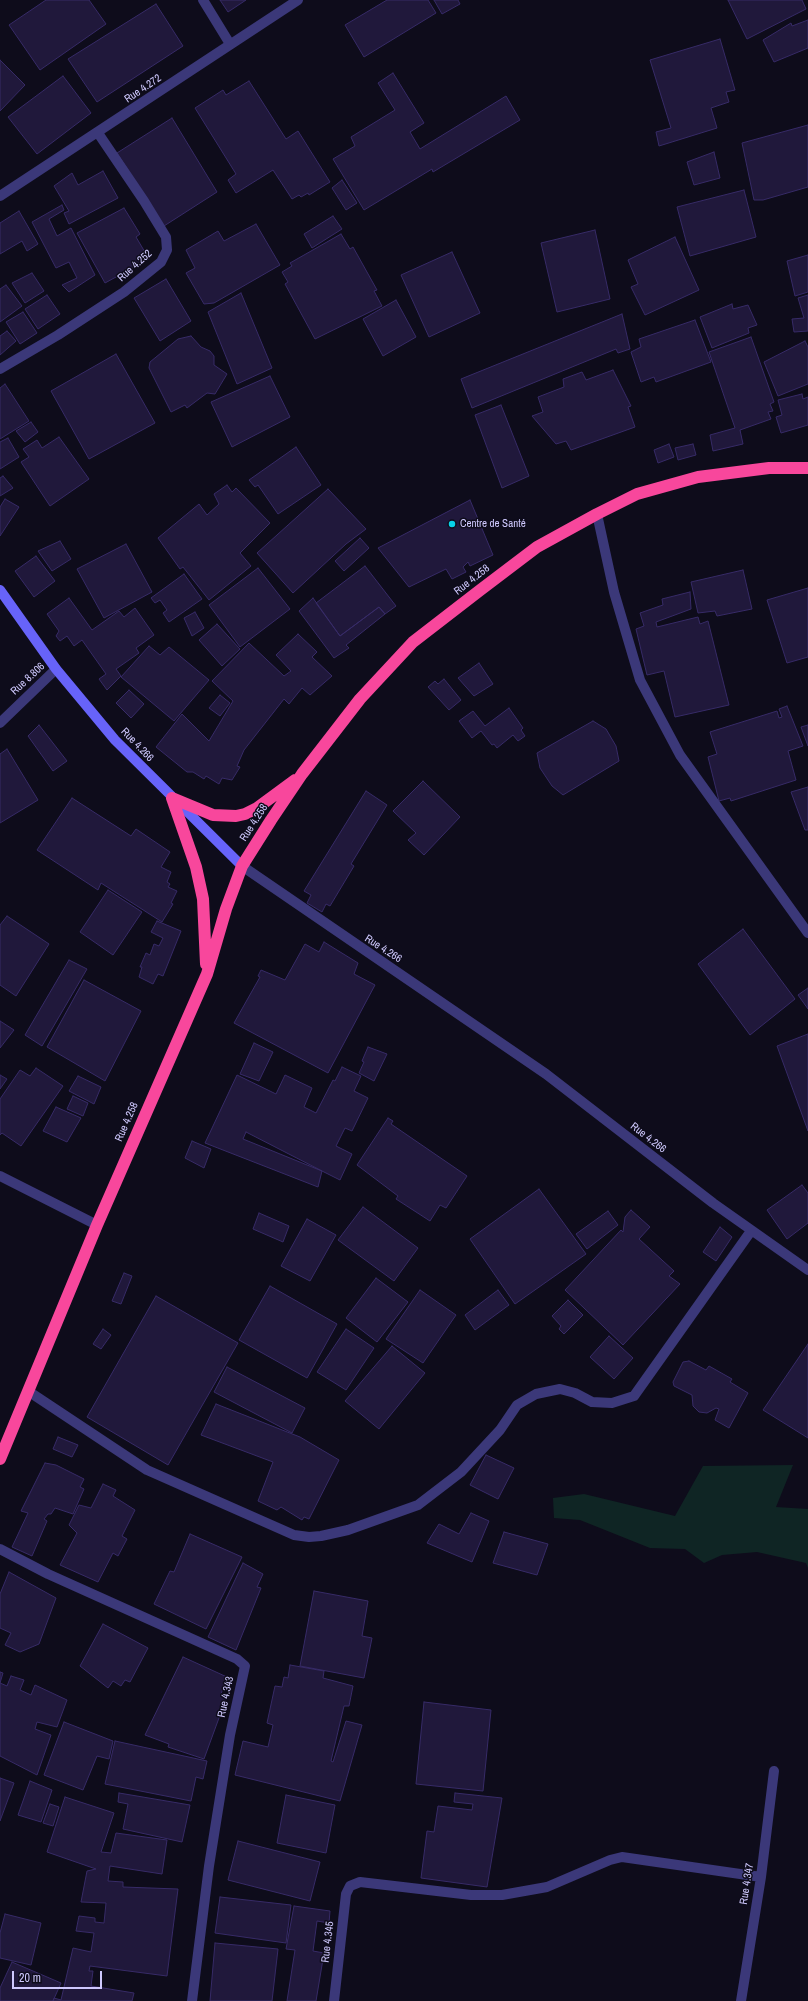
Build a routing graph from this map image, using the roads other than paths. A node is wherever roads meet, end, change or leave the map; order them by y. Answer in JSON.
{"nodes":[{"id":1,"x":203,"y":0,"type":"edge"},
{"id":2,"x":298,"y":0,"type":"edge"},
{"id":3,"x":230,"y":44,"type":"junction"},
{"id":4,"x":98,"y":133,"type":"junction"},
{"id":5,"x":0,"y":196,"type":"edge"},
{"id":6,"x":0,"y":369,"type":"edge"},
{"id":7,"x":808,"y":468,"type":"edge"},
{"id":8,"x":597,"y":514,"type":"junction"},
{"id":9,"x":0,"y":590,"type":"edge"},
{"id":10,"x":56,"y":669,"type":"junction"},
{"id":11,"x":0,"y":723,"type":"edge"},
{"id":12,"x":302,"y":774,"type":"junction"},
{"id":13,"x":172,"y":798,"type":"junction"},
{"id":14,"x":242,"y":866,"type":"junction"},
{"id":15,"x":808,"y":932,"type":"edge"},
{"id":16,"x":207,"y":974,"type":"junction"},
{"id":17,"x":0,"y":1176,"type":"edge"},
{"id":18,"x":97,"y":1225,"type":"junction"},
{"id":19,"x":752,"y":1231,"type":"junction"},
{"id":20,"x":808,"y":1270,"type":"edge"},
{"id":21,"x":28,"y":1391,"type":"junction"},
{"id":22,"x":0,"y":1459,"type":"edge"},
{"id":23,"x":0,"y":1549,"type":"edge"},
{"id":24,"x":774,"y":1771,"type":"dead end"},
{"id":25,"x":761,"y":1877,"type":"junction"},
{"id":26,"x":192,"y":2001,"type":"edge"},
{"id":27,"x":334,"y":2001,"type":"edge"},
{"id":28,"x":741,"y":2001,"type":"edge"}],
"edges":[{"from":1,"to":3,"type":"street"},
{"from":2,"to":3,"type":"street","name":"Rue 4.272"},
{"from":3,"to":4,"type":"street","name":"Rue 4.272"},
{"from":4,"to":5,"type":"street","name":"Rue 4.272"},
{"from":4,"to":6,"type":"street","name":"Rue 4.252"},
{"from":7,"to":8,"type":"highway","name":"Rue 4.258"},
{"from":8,"to":12,"type":"highway","name":"Rue 4.258"},
{"from":8,"to":15,"type":"street"},
{"from":9,"to":10,"type":"street","name":"Rue 4.266"},
{"from":10,"to":11,"type":"street","name":"Rue 8.806"},
{"from":10,"to":13,"type":"street","name":"Rue 4.266"},
{"from":12,"to":13,"type":"highway"},
{"from":12,"to":14,"type":"highway","name":"Rue 4.258"},
{"from":13,"to":14,"type":"street","name":"Rue 4.266"},
{"from":13,"to":16,"type":"highway"},
{"from":14,"to":16,"type":"highway","name":"Rue 4.258"},
{"from":14,"to":19,"type":"street","name":"Rue 4.266"},
{"from":16,"to":18,"type":"highway","name":"Rue 4.258"},
{"from":17,"to":18,"type":"street"},
{"from":18,"to":21,"type":"highway","name":"Rue 4.258"},
{"from":19,"to":20,"type":"street","name":"Rue 4.266"},
{"from":19,"to":21,"type":"street"},
{"from":21,"to":22,"type":"highway","name":"Rue 4.258"},
{"from":23,"to":26,"type":"street","name":"Rue 4.343"},
{"from":24,"to":25,"type":"street","name":"Rue 4.347"},
{"from":25,"to":27,"type":"street","name":"Rue 4.345"},
{"from":25,"to":28,"type":"street","name":"Rue 4.347"}]}
